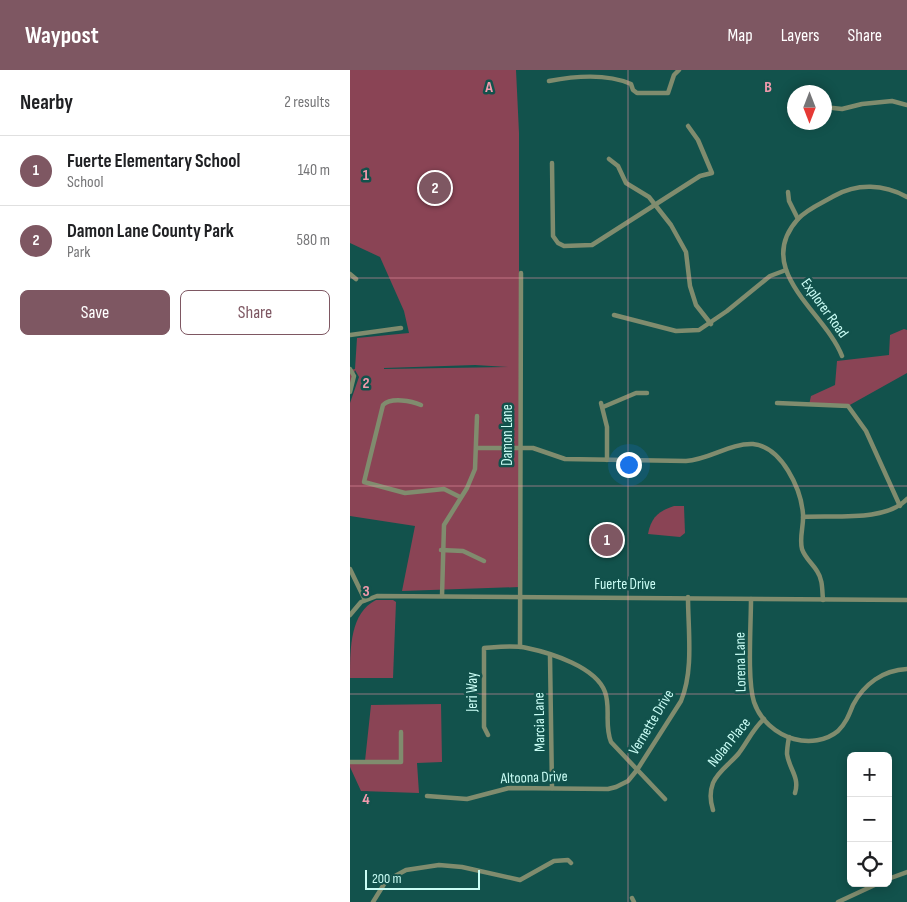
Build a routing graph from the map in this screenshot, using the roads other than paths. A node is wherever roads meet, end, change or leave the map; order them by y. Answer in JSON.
{"nodes":[{"id":1,"x":679,"y":70,"type":"edge"},
{"id":2,"x":549,"y":81,"type":"dead end"},
{"id":3,"x":907,"y":105,"type":"edge"},
{"id":4,"x":832,"y":108,"type":"edge"},
{"id":5,"x":688,"y":126,"type":"dead end"},
{"id":6,"x":609,"y":159,"type":"dead end"},
{"id":7,"x":552,"y":163,"type":"dead end"},
{"id":8,"x":788,"y":192,"type":"dead end"},
{"id":9,"x":907,"y":197,"type":"edge"},
{"id":10,"x":655,"y":204,"type":"junction"},
{"id":11,"x":798,"y":219,"type":"junction"},
{"id":12,"x":786,"y":270,"type":"junction"},
{"id":13,"x":350,"y":274,"type":"edge"},
{"id":14,"x":521,"y":274,"type":"dead end"},
{"id":15,"x":356,"y":279,"type":"dead end"},
{"id":16,"x":614,"y":315,"type":"dead end"},
{"id":17,"x":711,"y":324,"type":"junction"},
{"id":18,"x":401,"y":328,"type":"dead end"},
{"id":19,"x":350,"y":335,"type":"edge"},
{"id":20,"x":842,"y":356,"type":"dead end"},
{"id":21,"x":350,"y":369,"type":"edge"},
{"id":22,"x":350,"y":392,"type":"edge"},
{"id":23,"x":647,"y":392,"type":"dead end"},
{"id":24,"x":777,"y":404,"type":"dead end"},
{"id":25,"x":421,"y":405,"type":"dead end"},
{"id":26,"x":477,"y":416,"type":"dead end"},
{"id":27,"x":476,"y":448,"type":"junction"},
{"id":28,"x":519,"y":448,"type":"junction"},
{"id":29,"x":607,"y":460,"type":"junction"},
{"id":30,"x":460,"y":497,"type":"junction"},
{"id":31,"x":905,"y":503,"type":"edge"},
{"id":32,"x":803,"y":517,"type":"junction"},
{"id":33,"x":442,"y":550,"type":"junction"},
{"id":34,"x":484,"y":561,"type":"dead end"},
{"id":35,"x":350,"y":569,"type":"edge"},
{"id":36,"x":350,"y":580,"type":"edge"},
{"id":37,"x":356,"y":583,"type":"junction"},
{"id":38,"x":442,"y":596,"type":"junction"},
{"id":39,"x":519,"y":597,"type":"junction"},
{"id":40,"x":688,"y":597,"type":"junction"},
{"id":41,"x":751,"y":599,"type":"junction"},
{"id":42,"x":364,"y":600,"type":"junction"},
{"id":43,"x":823,"y":600,"type":"junction"},
{"id":44,"x":907,"y":600,"type":"edge"},
{"id":45,"x":350,"y":615,"type":"edge"},
{"id":46,"x":520,"y":647,"type":"junction"},
{"id":47,"x":550,"y":656,"type":"junction"},
{"id":48,"x":907,"y":668,"type":"edge"},
{"id":49,"x":764,"y":720,"type":"junction"},
{"id":50,"x":402,"y":732,"type":"dead end"},
{"id":51,"x":488,"y":734,"type":"dead end"},
{"id":52,"x":789,"y":737,"type":"junction"},
{"id":53,"x":350,"y":762,"type":"edge"},
{"id":54,"x":637,"y":770,"type":"junction"},
{"id":55,"x":552,"y":788,"type":"junction"},
{"id":56,"x":795,"y":794,"type":"dead end"},
{"id":57,"x":427,"y":796,"type":"dead end"},
{"id":58,"x":665,"y":799,"type":"dead end"},
{"id":59,"x":713,"y":810,"type":"dead end"},
{"id":60,"x":571,"y":863,"type":"dead end"},
{"id":61,"x":907,"y":872,"type":"edge"},
{"id":62,"x":892,"y":878,"type":"edge"},
{"id":63,"x":870,"y":887,"type":"edge"},
{"id":64,"x":373,"y":902,"type":"edge"},
{"id":65,"x":838,"y":902,"type":"edge"}],
"edges":[{"from":1,"to":2,"type":"street"},
{"from":3,"to":4,"type":"street"},
{"from":5,"to":10,"type":"street"},
{"from":6,"to":10,"type":"street"},
{"from":7,"to":10,"type":"street"},
{"from":8,"to":11,"type":"street"},
{"from":9,"to":11,"type":"street","name":"Explorer Road"},
{"from":10,"to":17,"type":"street"},
{"from":11,"to":12,"type":"street","name":"Explorer Road"},
{"from":12,"to":17,"type":"street"},
{"from":12,"to":20,"type":"street","name":"Explorer Road"},
{"from":13,"to":15,"type":"street"},
{"from":14,"to":28,"type":"street","name":"Damon Lane"},
{"from":16,"to":17,"type":"street"},
{"from":18,"to":19,"type":"street"},
{"from":21,"to":22,"type":"street"},
{"from":23,"to":29,"type":"street"},
{"from":24,"to":31,"type":"street"},
{"from":25,"to":30,"type":"street"},
{"from":26,"to":27,"type":"street"},
{"from":27,"to":28,"type":"street"},
{"from":27,"to":30,"type":"street"},
{"from":28,"to":29,"type":"street"},
{"from":28,"to":39,"type":"street","name":"Damon Lane"},
{"from":29,"to":32,"type":"street"},
{"from":30,"to":33,"type":"street"},
{"from":31,"to":32,"type":"street"},
{"from":32,"to":43,"type":"street"},
{"from":33,"to":34,"type":"street"},
{"from":33,"to":38,"type":"street"},
{"from":35,"to":37,"type":"street"},
{"from":36,"to":37,"type":"street"},
{"from":37,"to":42,"type":"street"},
{"from":38,"to":39,"type":"street","name":"Fuerte Drive"},
{"from":38,"to":42,"type":"street","name":"Fuerte Drive"},
{"from":39,"to":40,"type":"street","name":"Fuerte Drive"},
{"from":39,"to":46,"type":"street"},
{"from":40,"to":41,"type":"street","name":"Fuerte Drive"},
{"from":40,"to":54,"type":"street","name":"Vernette Drive"},
{"from":41,"to":43,"type":"street","name":"Fuerte Drive"},
{"from":41,"to":49,"type":"street","name":"Lorena Lane"},
{"from":42,"to":45,"type":"street"},
{"from":43,"to":44,"type":"street","name":"Fuerte Drive"},
{"from":46,"to":47,"type":"street"},
{"from":46,"to":51,"type":"street","name":"Jeri Way"},
{"from":47,"to":54,"type":"street"},
{"from":47,"to":55,"type":"street","name":"Marcia Lane"},
{"from":48,"to":52,"type":"street","name":"Lorena Lane"},
{"from":49,"to":52,"type":"street","name":"Lorena Lane"},
{"from":49,"to":59,"type":"street","name":"Nolan Place"},
{"from":50,"to":53,"type":"street"},
{"from":52,"to":56,"type":"street"},
{"from":54,"to":55,"type":"street","name":"Altoona Drive"},
{"from":54,"to":58,"type":"street"},
{"from":55,"to":57,"type":"street","name":"Altoona Drive"},
{"from":60,"to":64,"type":"street"},
{"from":61,"to":62,"type":"street"},
{"from":63,"to":65,"type":"street"}]}
